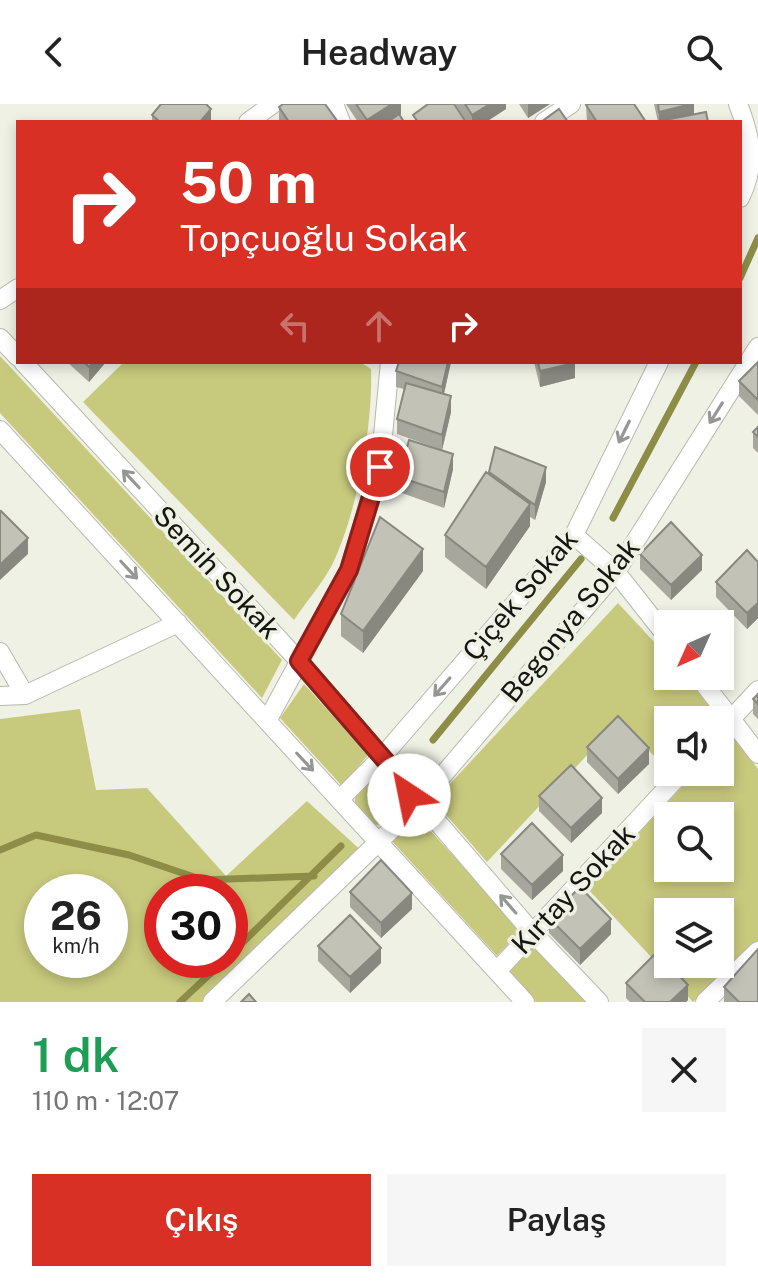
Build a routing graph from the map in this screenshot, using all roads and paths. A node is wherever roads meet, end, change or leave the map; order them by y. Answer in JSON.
{"nodes":[{"id":1,"x":273,"y":104,"type":"edge"},
{"id":2,"x":571,"y":104,"type":"edge"},
{"id":3,"x":738,"y":104,"type":"edge"},
{"id":4,"x":251,"y":120,"type":"edge"},
{"id":5,"x":547,"y":120,"type":"edge"},
{"id":6,"x":742,"y":194,"type":"edge"},
{"id":7,"x":0,"y":338,"type":"edge"},
{"id":8,"x":758,"y":347,"type":"edge"},
{"id":9,"x":16,"y":355,"type":"edge"},
{"id":10,"x":25,"y":364,"type":"edge"},
{"id":11,"x":390,"y":364,"type":"edge"},
{"id":12,"x":658,"y":364,"type":"edge"},
{"id":13,"x":0,"y":430,"type":"edge"},
{"id":14,"x":574,"y":535,"type":"junction"},
{"id":15,"x":616,"y":572,"type":"junction"},
{"id":16,"x":654,"y":620,"type":"edge"},
{"id":17,"x":178,"y":623,"type":"junction"},
{"id":18,"x":0,"y":652,"type":"edge"},
{"id":19,"x":299,"y":661,"type":"junction"},
{"id":20,"x":758,"y":690,"type":"edge"},
{"id":21,"x":25,"y":695,"type":"junction"},
{"id":22,"x":0,"y":696,"type":"edge"},
{"id":23,"x":734,"y":716,"type":"edge"},
{"id":24,"x":267,"y":721,"type":"junction"},
{"id":25,"x":734,"y":732,"type":"edge"},
{"id":26,"x":758,"y":754,"type":"edge"},
{"id":27,"x":382,"y":757,"type":"junction"},
{"id":28,"x":361,"y":777,"type":"junction"},
{"id":29,"x":402,"y":780,"type":"junction"},
{"id":30,"x":669,"y":786,"type":"edge"},
{"id":31,"x":340,"y":799,"type":"junction"},
{"id":32,"x":420,"y":802,"type":"junction"},
{"id":33,"x":402,"y":819,"type":"junction"},
{"id":34,"x":359,"y":821,"type":"junction"},
{"id":35,"x":381,"y":842,"type":"junction"},
{"id":36,"x":532,"y":932,"type":"junction"},
{"id":37,"x":758,"y":951,"type":"edge"},
{"id":38,"x":497,"y":971,"type":"junction"},
{"id":39,"x":710,"y":1000,"type":"edge"},
{"id":40,"x":212,"y":1002,"type":"edge"},
{"id":41,"x":525,"y":1002,"type":"edge"},
{"id":42,"x":599,"y":1002,"type":"edge"}],
"edges":[{"from":1,"to":4,"type":"street"},
{"from":2,"to":5,"type":"street"},
{"from":3,"to":6,"type":"street"},
{"from":7,"to":9,"type":"street"},
{"from":8,"to":15,"type":"street","name":"Begonya Sokak","one_way":true},
{"from":19,"to":10,"type":"street","name":"Semih Sokak","one_way":true},
{"from":11,"to":19,"type":"street"},
{"from":12,"to":14,"type":"street","name":"Çiçek Sokak","one_way":true},
{"from":13,"to":17,"type":"street","one_way":true},
{"from":14,"to":15,"type":"street"},
{"from":14,"to":27,"type":"street","name":"Çiçek Sokak","one_way":true},
{"from":15,"to":16,"type":"street"},
{"from":15,"to":32,"type":"street","name":"Begonya Sokak"},
{"from":17,"to":21,"type":"street"},
{"from":17,"to":24,"type":"street"},
{"from":18,"to":21,"type":"street"},
{"from":19,"to":24,"type":"street"},
{"from":19,"to":27,"type":"street","name":"Semih Sokak"},
{"from":20,"to":23,"type":"street"},
{"from":21,"to":22,"type":"street"},
{"from":24,"to":31,"type":"street","one_way":true},
{"from":25,"to":26,"type":"street"},
{"from":27,"to":28,"type":"street","name":"Çiçek Sokak"},
{"from":27,"to":29,"type":"street","name":"Semih Sokak"},
{"from":28,"to":29,"type":"street"},
{"from":28,"to":31,"type":"street","name":"Çiçek Sokak"},
{"from":28,"to":34,"type":"street"},
{"from":29,"to":32,"type":"street","name":"Semih Sokak"},
{"from":29,"to":33,"type":"street"},
{"from":30,"to":36,"type":"street","name":"Kırtay Sokak"},
{"from":31,"to":34,"type":"street"},
{"from":32,"to":33,"type":"street","name":"Begonya Sokak"},
{"from":36,"to":32,"type":"street","name":"Semih Sokak","one_way":true},
{"from":33,"to":34,"type":"street"},
{"from":33,"to":35,"type":"street","name":"Begonya Sokak"},
{"from":34,"to":35,"type":"street"},
{"from":35,"to":38,"type":"street"},
{"from":35,"to":40,"type":"street"},
{"from":36,"to":38,"type":"street","name":"Kırtay Sokak"},
{"from":36,"to":42,"type":"street","name":"Semih Sokak"},
{"from":37,"to":39,"type":"street"},
{"from":38,"to":41,"type":"street"}]}
